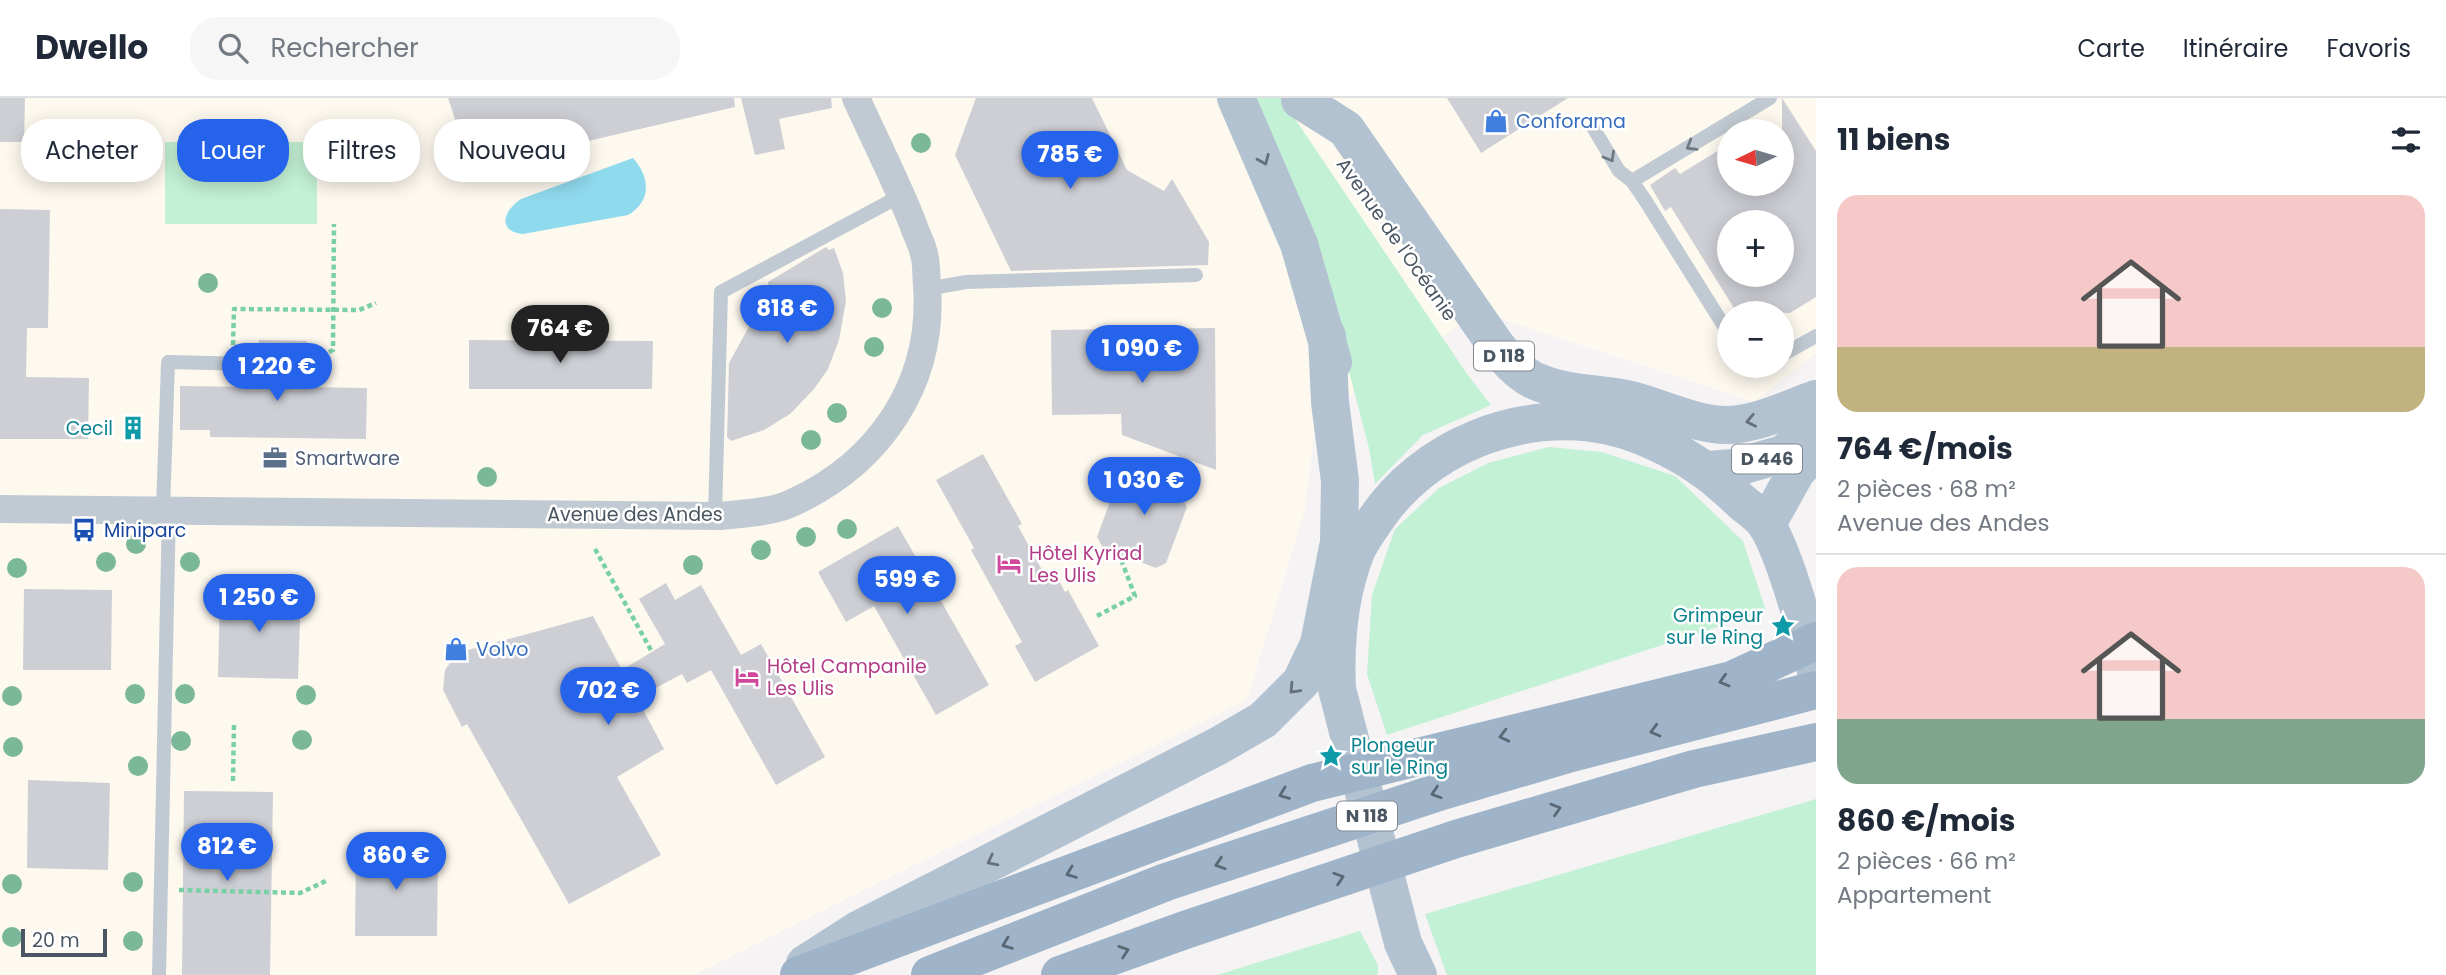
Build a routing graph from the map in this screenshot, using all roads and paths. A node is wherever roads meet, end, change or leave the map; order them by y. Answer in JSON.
{"nodes":[{"id":1,"x":856,"y":98,"type":"edge"},
{"id":2,"x":1236,"y":98,"type":"edge"},
{"id":3,"x":1770,"y":98,"type":"edge"},
{"id":4,"x":1299,"y":99,"type":"edge"},
{"id":5,"x":1594,"y":129,"type":"dead end"},
{"id":6,"x":1632,"y":181,"type":"junction"},
{"id":7,"x":902,"y":195,"type":"junction"},
{"id":8,"x":334,"y":224,"type":"dead end"},
{"id":9,"x":1196,"y":275,"type":"dead end"},
{"id":10,"x":927,"y":289,"type":"junction"},
{"id":11,"x":376,"y":303,"type":"dead end"},
{"id":12,"x":334,"y":310,"type":"junction"},
{"id":13,"x":1717,"y":315,"type":"edge"},
{"id":14,"x":1327,"y":336,"type":"junction"},
{"id":15,"x":1816,"y":336,"type":"edge"},
{"id":16,"x":1794,"y":348,"type":"edge"},
{"id":17,"x":232,"y":363,"type":"junction"},
{"id":18,"x":306,"y":363,"type":"dead end"},
{"id":19,"x":252,"y":364,"type":"dead end"},
{"id":20,"x":1816,"y":399,"type":"edge"},
{"id":21,"x":1569,"y":422,"type":"junction"},
{"id":22,"x":1816,"y":426,"type":"edge"},
{"id":23,"x":1816,"y":450,"type":"edge"},
{"id":24,"x":1708,"y":470,"type":"junction"},
{"id":25,"x":0,"y":509,"type":"edge"},
{"id":26,"x":166,"y":510,"type":"junction"},
{"id":27,"x":715,"y":516,"type":"junction"},
{"id":28,"x":1767,"y":524,"type":"junction"},
{"id":29,"x":595,"y":549,"type":"dead end"},
{"id":30,"x":1355,"y":552,"type":"junction"},
{"id":31,"x":1122,"y":562,"type":"dead end"},
{"id":32,"x":1097,"y":616,"type":"dead end"},
{"id":33,"x":1816,"y":641,"type":"edge"},
{"id":34,"x":652,"y":652,"type":"dead end"},
{"id":35,"x":1816,"y":671,"type":"edge"},
{"id":36,"x":1816,"y":690,"type":"edge"},
{"id":37,"x":234,"y":723,"type":"dead end"},
{"id":38,"x":1816,"y":742,"type":"edge"},
{"id":39,"x":1816,"y":753,"type":"edge"},
{"id":40,"x":1694,"y":769,"type":"junction"},
{"id":41,"x":233,"y":780,"type":"dead end"},
{"id":42,"x":161,"y":880,"type":"junction"},
{"id":43,"x":328,"y":880,"type":"dead end"},
{"id":44,"x":1410,"y":959,"type":"edge"},
{"id":45,"x":159,"y":975,"type":"edge"},
{"id":46,"x":789,"y":975,"type":"edge"},
{"id":47,"x":799,"y":975,"type":"edge"},
{"id":48,"x":930,"y":975,"type":"edge"},
{"id":49,"x":1060,"y":975,"type":"edge"}],
"edges":[{"from":1,"to":7,"type":"street","name":"Avenue des Andes"},
{"from":2,"to":14,"type":"main road","one_way":true},
{"from":3,"to":6,"type":"lane","one_way":true},
{"from":20,"to":4,"type":"main road","number":"D 118","one_way":true},
{"from":4,"to":21,"type":"main road","name":"Avenue de l'Océanie","number":"D 118"},
{"from":5,"to":6,"type":"lane","one_way":true},
{"from":6,"to":13,"type":"lane"},
{"from":7,"to":10,"type":"street","name":"Avenue des Andes"},
{"from":7,"to":27,"type":"lane"},
{"from":8,"to":12,"type":"path"},
{"from":9,"to":10,"type":"lane"},
{"from":10,"to":27,"type":"street","name":"Avenue des Andes"},
{"from":11,"to":12,"type":"path"},
{"from":12,"to":17,"type":"path"},
{"from":12,"to":18,"type":"path"},
{"from":14,"to":30,"type":"main road"},
{"from":14,"to":46,"type":"main road","one_way":true},
{"from":15,"to":16,"type":"lane"},
{"from":17,"to":19,"type":"lane"},
{"from":17,"to":26,"type":"lane"},
{"from":21,"to":24,"type":"main road"},
{"from":21,"to":30,"type":"main road"},
{"from":22,"to":24,"type":"main road","number":"D 446"},
{"from":23,"to":28,"type":"main road","number":"D 446"},
{"from":24,"to":28,"type":"main road"},
{"from":25,"to":26,"type":"street","name":"Avenue des Andes"},
{"from":26,"to":27,"type":"street","name":"Avenue des Andes"},
{"from":26,"to":42,"type":"lane"},
{"from":28,"to":35,"type":"main road"},
{"from":29,"to":34,"type":"path"},
{"from":30,"to":44,"type":"main road"},
{"from":31,"to":32,"type":"path"},
{"from":33,"to":47,"type":"highway","one_way":true},
{"from":36,"to":48,"type":"highway","number":"N 118","one_way":true},
{"from":37,"to":41,"type":"path"},
{"from":38,"to":40,"type":"highway","number":"N 118"},
{"from":39,"to":40,"type":"highway"},
{"from":49,"to":40,"type":"highway","number":"N 118","one_way":true},
{"from":42,"to":43,"type":"path"},
{"from":42,"to":45,"type":"lane"}]}
